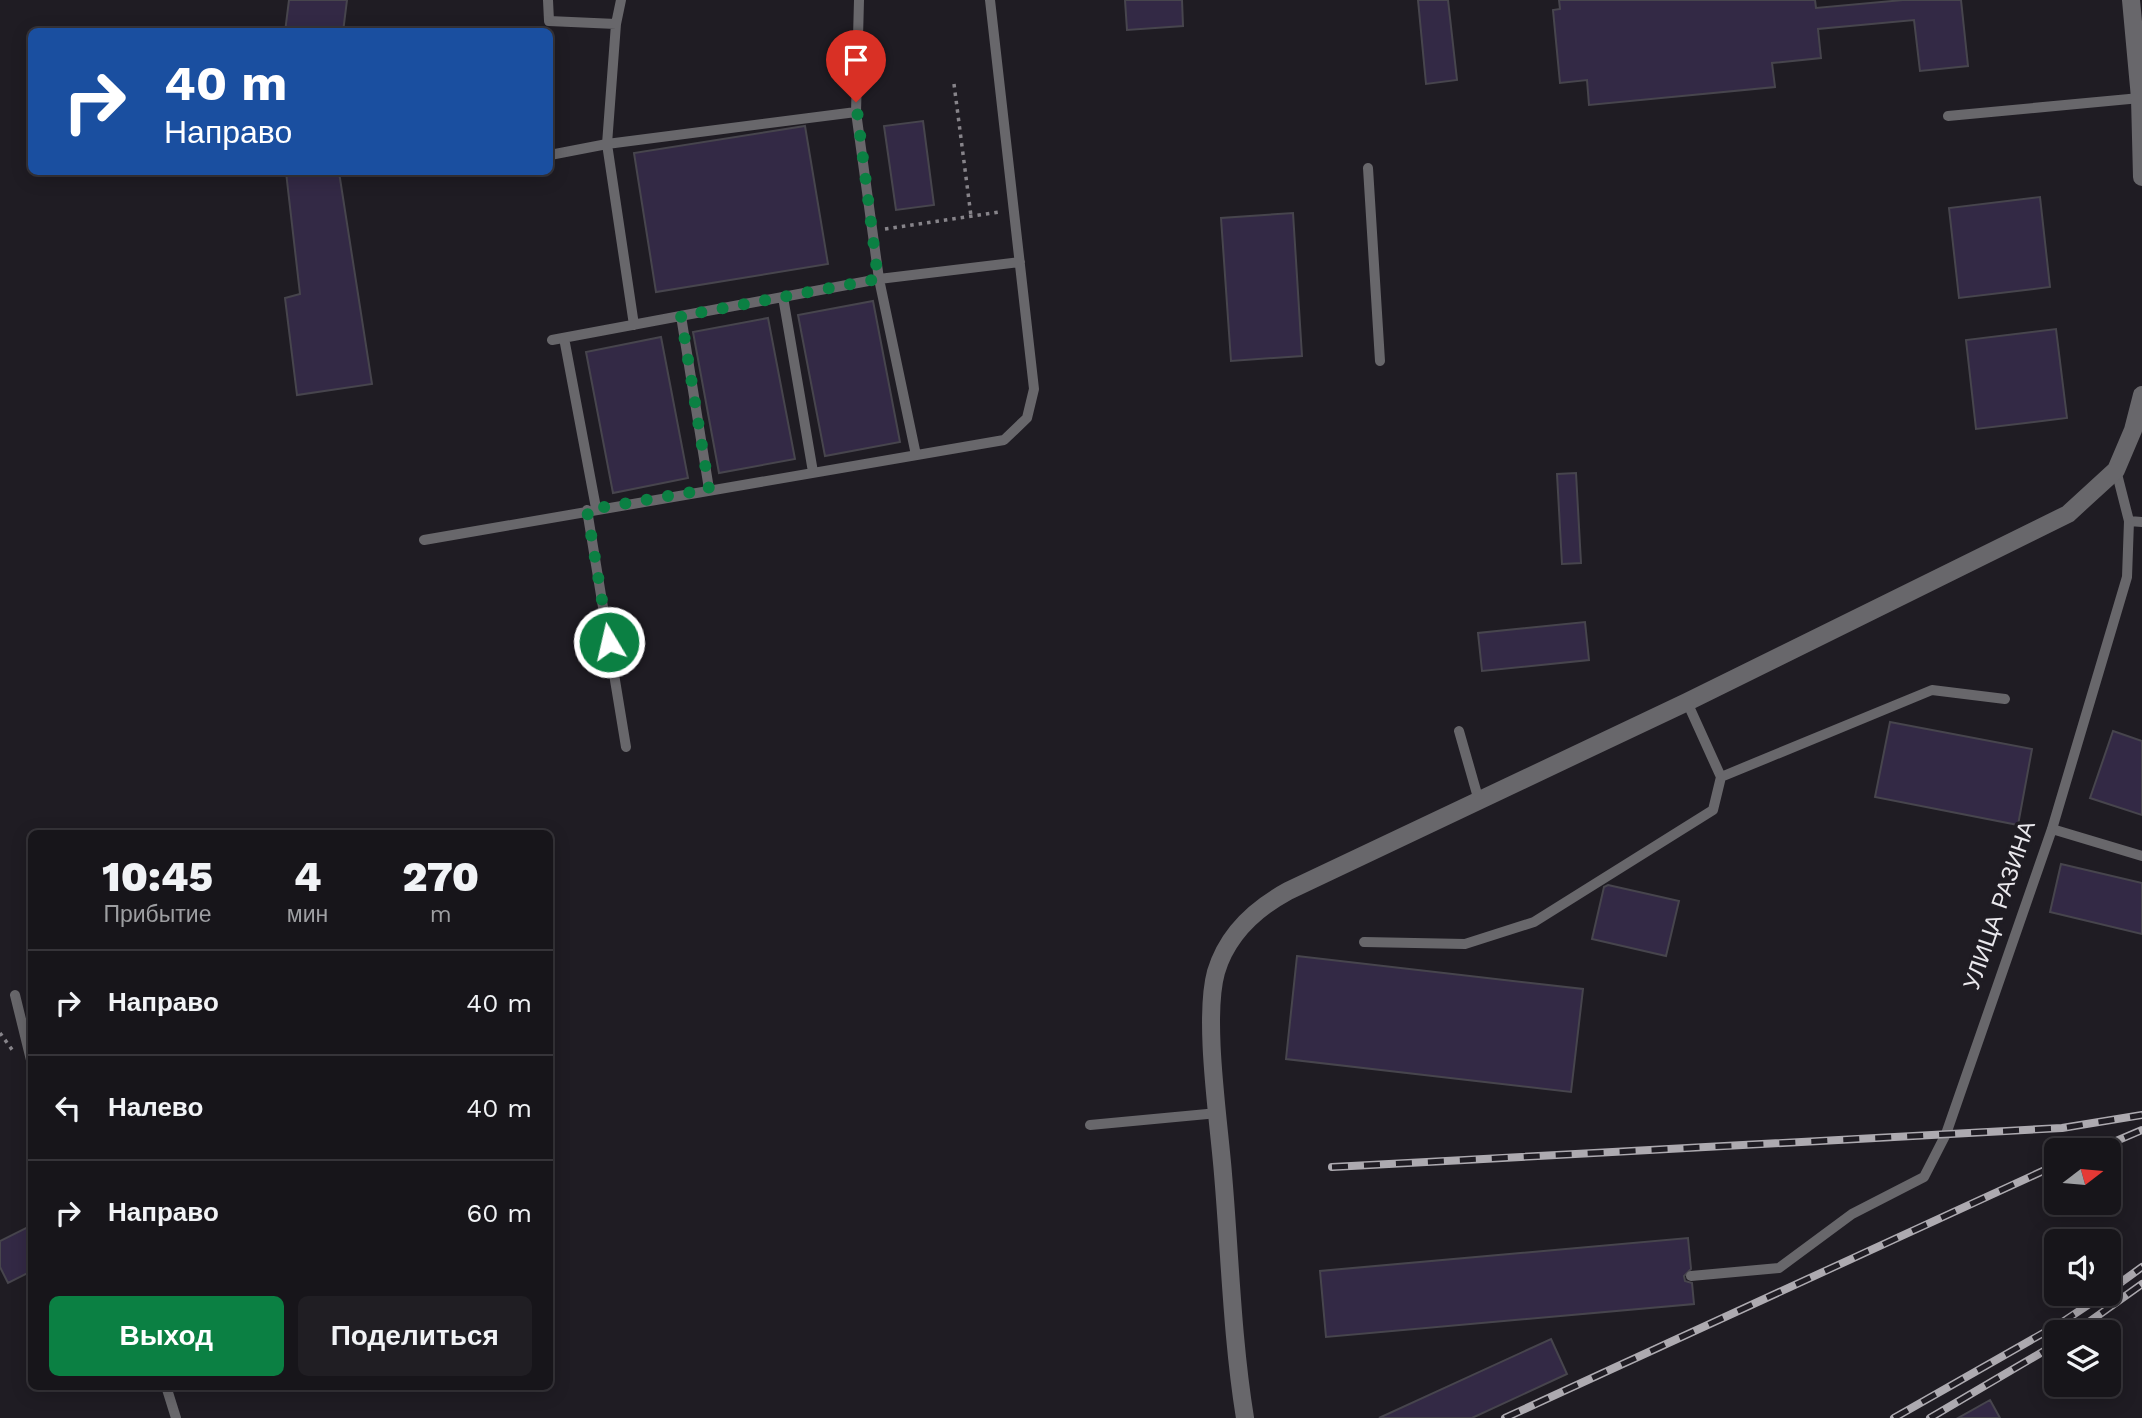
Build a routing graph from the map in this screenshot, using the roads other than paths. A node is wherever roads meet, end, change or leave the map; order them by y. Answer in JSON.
{"nodes":[{"id":1,"x":548,"y":0,"type":"edge"},
{"id":2,"x":621,"y":0,"type":"edge"},
{"id":3,"x":859,"y":0,"type":"edge"},
{"id":4,"x":990,"y":0,"type":"edge"},
{"id":5,"x":2130,"y":0,"type":"edge"},
{"id":6,"x":616,"y":24,"type":"junction"},
{"id":7,"x":2140,"y":98,"type":"junction"},
{"id":8,"x":856,"y":112,"type":"junction"},
{"id":9,"x":1948,"y":116,"type":"dead end"},
{"id":10,"x":607,"y":144,"type":"junction"},
{"id":11,"x":553,"y":154,"type":"edge"},
{"id":12,"x":1368,"y":168,"type":"dead end"},
{"id":13,"x":2142,"y":177,"type":"edge"},
{"id":14,"x":1020,"y":262,"type":"junction"},
{"id":15,"x":878,"y":279,"type":"junction"},
{"id":16,"x":783,"y":297,"type":"junction"},
{"id":17,"x":681,"y":316,"type":"junction"},
{"id":18,"x":634,"y":325,"type":"junction"},
{"id":19,"x":564,"y":338,"type":"junction"},
{"id":20,"x":552,"y":340,"type":"dead end"},
{"id":21,"x":1380,"y":361,"type":"dead end"},
{"id":22,"x":2142,"y":395,"type":"edge"},
{"id":23,"x":916,"y":455,"type":"junction"},
{"id":24,"x":2116,"y":470,"type":"junction"},
{"id":25,"x":813,"y":472,"type":"junction"},
{"id":26,"x":709,"y":489,"type":"junction"},
{"id":27,"x":592,"y":509,"type":"junction"},
{"id":28,"x":2129,"y":521,"type":"junction"},
{"id":29,"x":2142,"y":522,"type":"edge"},
{"id":30,"x":424,"y":540,"type":"dead end"},
{"id":31,"x":2006,"y":699,"type":"dead end"},
{"id":32,"x":1687,"y":702,"type":"junction"},
{"id":33,"x":1459,"y":731,"type":"dead end"},
{"id":34,"x":626,"y":747,"type":"dead end"},
{"id":35,"x":1721,"y":777,"type":"junction"},
{"id":36,"x":1479,"y":801,"type":"junction"},
{"id":37,"x":2052,"y":829,"type":"junction"},
{"id":38,"x":2142,"y":856,"type":"edge"},
{"id":39,"x":1364,"y":942,"type":"dead end"},
{"id":40,"x":15,"y":995,"type":"dead end"},
{"id":41,"x":28,"y":1048,"type":"edge"},
{"id":42,"x":1218,"y":1113,"type":"junction"},
{"id":43,"x":1090,"y":1125,"type":"dead end"},
{"id":44,"x":1692,"y":1276,"type":"dead end"},
{"id":45,"x":167,"y":1390,"type":"edge"},
{"id":46,"x":176,"y":1418,"type":"edge"},
{"id":47,"x":1245,"y":1418,"type":"edge"}],
"edges":[{"from":1,"to":6,"type":"lane"},
{"from":2,"to":6,"type":"lane"},
{"from":3,"to":8,"type":"lane"},
{"from":4,"to":14,"type":"lane"},
{"from":5,"to":7,"type":"street"},
{"from":6,"to":10,"type":"lane"},
{"from":7,"to":9,"type":"lane"},
{"from":7,"to":13,"type":"street"},
{"from":8,"to":10,"type":"lane"},
{"from":8,"to":15,"type":"lane"},
{"from":10,"to":11,"type":"lane"},
{"from":10,"to":18,"type":"lane"},
{"from":12,"to":21,"type":"lane"},
{"from":14,"to":15,"type":"lane"},
{"from":14,"to":23,"type":"lane"},
{"from":15,"to":16,"type":"lane"},
{"from":15,"to":23,"type":"lane"},
{"from":16,"to":17,"type":"lane"},
{"from":16,"to":25,"type":"lane"},
{"from":17,"to":18,"type":"lane"},
{"from":17,"to":26,"type":"lane"},
{"from":18,"to":19,"type":"lane"},
{"from":19,"to":20,"type":"lane"},
{"from":19,"to":27,"type":"lane"},
{"from":22,"to":24,"type":"street"},
{"from":23,"to":25,"type":"lane"},
{"from":24,"to":28,"type":"lane","name":"УЛИЦА РАЗИНА"},
{"from":24,"to":32,"type":"street"},
{"from":25,"to":26,"type":"lane"},
{"from":26,"to":27,"type":"lane"},
{"from":27,"to":30,"type":"lane"},
{"from":27,"to":34,"type":"lane"},
{"from":28,"to":29,"type":"lane"},
{"from":28,"to":37,"type":"lane","name":"УЛИЦА РАЗИНА"},
{"from":31,"to":35,"type":"lane"},
{"from":32,"to":35,"type":"lane"},
{"from":32,"to":36,"type":"street"},
{"from":33,"to":36,"type":"lane"},
{"from":35,"to":39,"type":"lane"},
{"from":36,"to":42,"type":"street"},
{"from":37,"to":38,"type":"lane"},
{"from":37,"to":44,"type":"lane","name":"УЛИЦА РАЗИНА"},
{"from":40,"to":41,"type":"lane"},
{"from":42,"to":43,"type":"lane"},
{"from":42,"to":47,"type":"street"},
{"from":45,"to":46,"type":"lane"}]}
